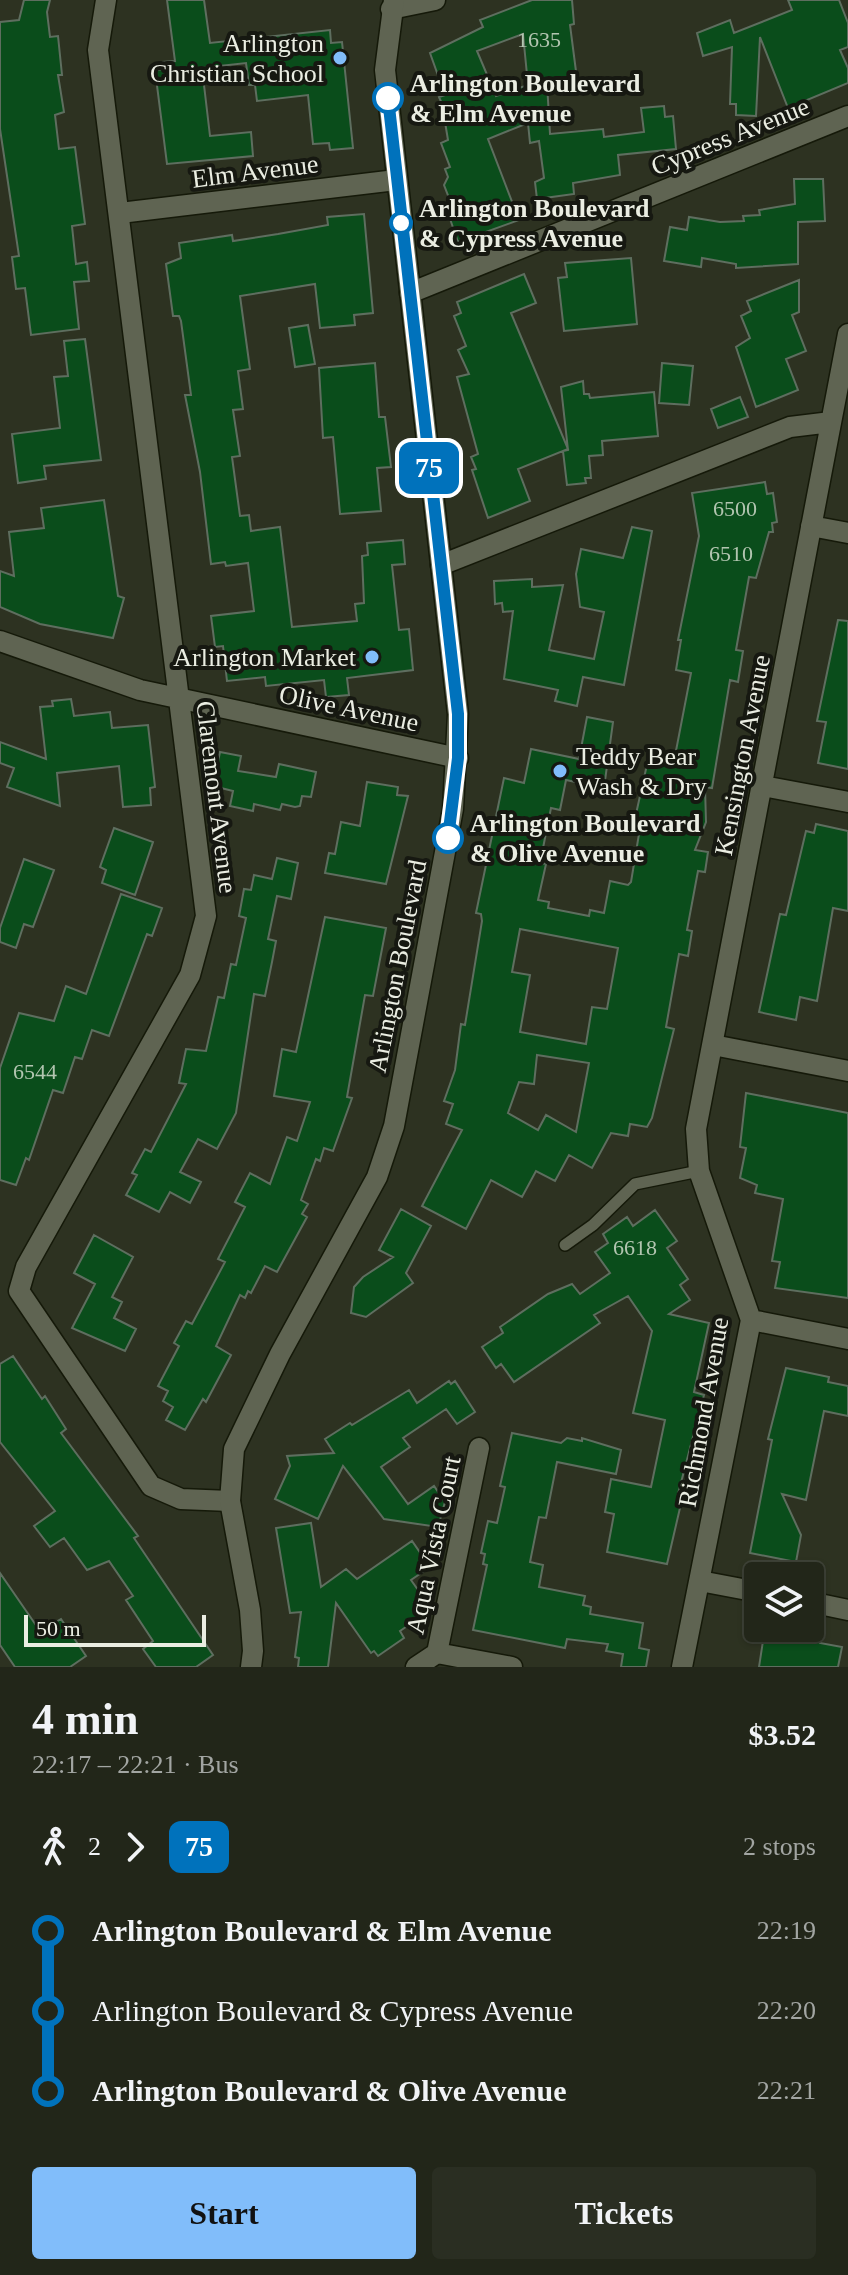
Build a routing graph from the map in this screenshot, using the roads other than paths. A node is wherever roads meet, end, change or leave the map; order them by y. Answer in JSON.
{"nodes":[{"id":1,"x":106,"y":0,"type":"edge"},
{"id":2,"x":435,"y":0,"type":"edge"},
{"id":3,"x":392,"y":4,"type":"edge"},
{"id":4,"x":848,"y":116,"type":"edge"},
{"id":5,"x":396,"y":180,"type":"junction"},
{"id":6,"x":120,"y":213,"type":"junction"},
{"id":7,"x":410,"y":293,"type":"junction"},
{"id":8,"x":848,"y":334,"type":"edge"},
{"id":9,"x":831,"y":422,"type":"junction"},
{"id":10,"x":811,"y":526,"type":"junction"},
{"id":11,"x":848,"y":533,"type":"edge"},
{"id":12,"x":441,"y":565,"type":"junction"},
{"id":13,"x":0,"y":641,"type":"edge"},
{"id":14,"x":179,"y":699,"type":"junction"},
{"id":15,"x":458,"y":758,"type":"junction"},
{"id":16,"x":763,"y":786,"type":"junction"},
{"id":17,"x":848,"y":802,"type":"edge"},
{"id":18,"x":713,"y":1045,"type":"junction"},
{"id":19,"x":848,"y":1071,"type":"edge"},
{"id":20,"x":699,"y":1171,"type":"junction"},
{"id":21,"x":565,"y":1245,"type":"dead end"},
{"id":22,"x":751,"y":1320,"type":"junction"},
{"id":23,"x":848,"y":1339,"type":"edge"},
{"id":24,"x":479,"y":1448,"type":"dead end"},
{"id":25,"x":230,"y":1501,"type":"junction"},
{"id":26,"x":700,"y":1581,"type":"junction"},
{"id":27,"x":744,"y":1589,"type":"edge"},
{"id":28,"x":824,"y":1605,"type":"edge"},
{"id":29,"x":848,"y":1610,"type":"edge"},
{"id":30,"x":437,"y":1653,"type":"junction"},
{"id":31,"x":251,"y":1667,"type":"edge"},
{"id":32,"x":416,"y":1667,"type":"edge"},
{"id":33,"x":512,"y":1667,"type":"edge"},
{"id":34,"x":682,"y":1667,"type":"edge"}],
"edges":[{"from":1,"to":6,"type":"street","name":"Claremont Avenue"},
{"from":2,"to":3,"type":"street"},
{"from":3,"to":5,"type":"street","name":"Arlington Boulevard"},
{"from":4,"to":7,"type":"street","name":"Cypress Avenue"},
{"from":5,"to":6,"type":"street","name":"Elm Avenue"},
{"from":5,"to":7,"type":"street","name":"Arlington Boulevard"},
{"from":6,"to":14,"type":"street","name":"Claremont Avenue"},
{"from":7,"to":12,"type":"street","name":"Arlington Boulevard"},
{"from":8,"to":9,"type":"street","name":"Kensington Avenue"},
{"from":9,"to":10,"type":"street","name":"Kensington Avenue"},
{"from":9,"to":12,"type":"street"},
{"from":10,"to":11,"type":"street"},
{"from":10,"to":16,"type":"street","name":"Kensington Avenue"},
{"from":12,"to":15,"type":"street","name":"Arlington Boulevard"},
{"from":13,"to":14,"type":"street","name":"Olive Avenue"},
{"from":14,"to":15,"type":"street","name":"Olive Avenue"},
{"from":14,"to":25,"type":"street","name":"Claremont Avenue"},
{"from":15,"to":25,"type":"street","name":"Arlington Boulevard"},
{"from":16,"to":17,"type":"street"},
{"from":16,"to":18,"type":"street","name":"Kensington Avenue"},
{"from":18,"to":19,"type":"street"},
{"from":18,"to":20,"type":"street","name":"Kensington Avenue"},
{"from":20,"to":21,"type":"lane"},
{"from":20,"to":22,"type":"street","name":"Richmond Avenue"},
{"from":22,"to":23,"type":"street"},
{"from":22,"to":26,"type":"street","name":"Richmond Avenue"},
{"from":24,"to":30,"type":"street","name":"Aqua Vista Court"},
{"from":25,"to":31,"type":"street","name":"Arlington Boulevard"},
{"from":26,"to":27,"type":"street"},
{"from":26,"to":34,"type":"street","name":"Richmond Avenue"},
{"from":28,"to":29,"type":"street"},
{"from":30,"to":32,"type":"street"},
{"from":30,"to":33,"type":"street"}]}
